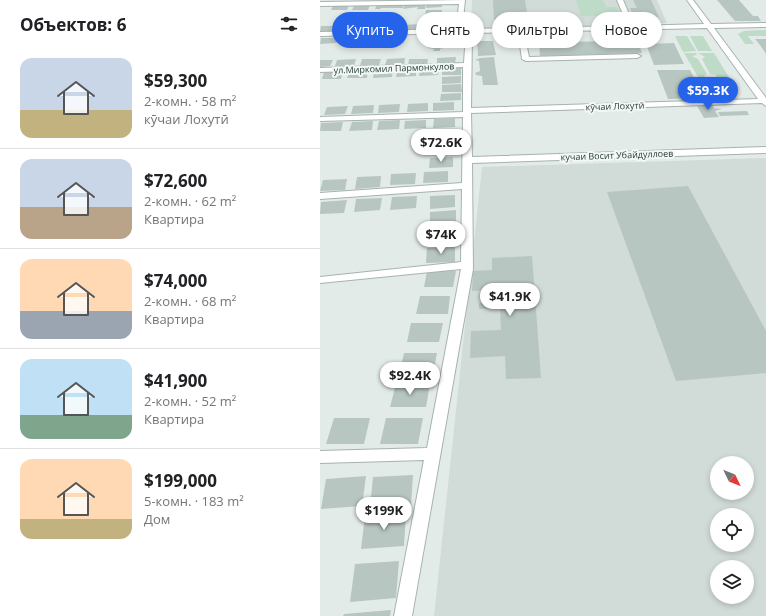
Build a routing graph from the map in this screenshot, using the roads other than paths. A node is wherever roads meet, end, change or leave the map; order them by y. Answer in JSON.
{"nodes":[{"id":1,"x":620,"y":0,"type":"edge"},
{"id":2,"x":690,"y":0,"type":"edge"},
{"id":3,"x":462,"y":1,"type":"edge"},
{"id":4,"x":320,"y":4,"type":"edge"},
{"id":5,"x":461,"y":12,"type":"edge"},
{"id":6,"x":625,"y":12,"type":"edge"},
{"id":7,"x":766,"y":25,"type":"edge"},
{"id":8,"x":710,"y":27,"type":"junction"},
{"id":9,"x":662,"y":28,"type":"edge"},
{"id":10,"x":416,"y":32,"type":"edge"},
{"id":11,"x":320,"y":34,"type":"edge"},
{"id":12,"x":468,"y":48,"type":"edge"},
{"id":13,"x":524,"y":48,"type":"edge"},
{"id":14,"x":637,"y":56,"type":"dead end"},
{"id":15,"x":467,"y":65,"type":"junction"},
{"id":16,"x":320,"y":70,"type":"edge"},
{"id":17,"x":765,"y":102,"type":"edge"},
{"id":18,"x":467,"y":112,"type":"junction"},
{"id":19,"x":320,"y":119,"type":"edge"},
{"id":20,"x":766,"y":150,"type":"edge"},
{"id":21,"x":467,"y":160,"type":"junction"},
{"id":22,"x":467,"y":186,"type":"junction"},
{"id":23,"x":320,"y":196,"type":"edge"},
{"id":24,"x":467,"y":265,"type":"junction"},
{"id":25,"x":320,"y":280,"type":"edge"},
{"id":26,"x":320,"y":457,"type":"edge"},
{"id":27,"x":432,"y":461,"type":"junction"},
{"id":28,"x":403,"y":616,"type":"edge"}],
"edges":[{"from":1,"to":6,"type":"street"},
{"from":2,"to":8,"type":"street"},
{"from":3,"to":4,"type":"street"},
{"from":3,"to":5,"type":"street"},
{"from":7,"to":8,"type":"street"},
{"from":8,"to":9,"type":"street"},
{"from":8,"to":17,"type":"street"},
{"from":10,"to":11,"type":"street"},
{"from":12,"to":15,"type":"street"},
{"from":13,"to":14,"type":"street"},
{"from":15,"to":16,"type":"street","name":"ул.Миркомил Пармонкулов"},
{"from":15,"to":18,"type":"street"},
{"from":17,"to":18,"type":"street","name":"кӯчаи Лохутӣ"},
{"from":18,"to":19,"type":"street","name":"кӯчаи Лохутӣ"},
{"from":18,"to":21,"type":"street"},
{"from":20,"to":21,"type":"street","name":"кучаи Восит Убайдуллоев"},
{"from":21,"to":22,"type":"street"},
{"from":22,"to":23,"type":"street"},
{"from":22,"to":24,"type":"street"},
{"from":24,"to":25,"type":"street"},
{"from":24,"to":27,"type":"street"},
{"from":26,"to":27,"type":"street"},
{"from":27,"to":28,"type":"street"}]}
